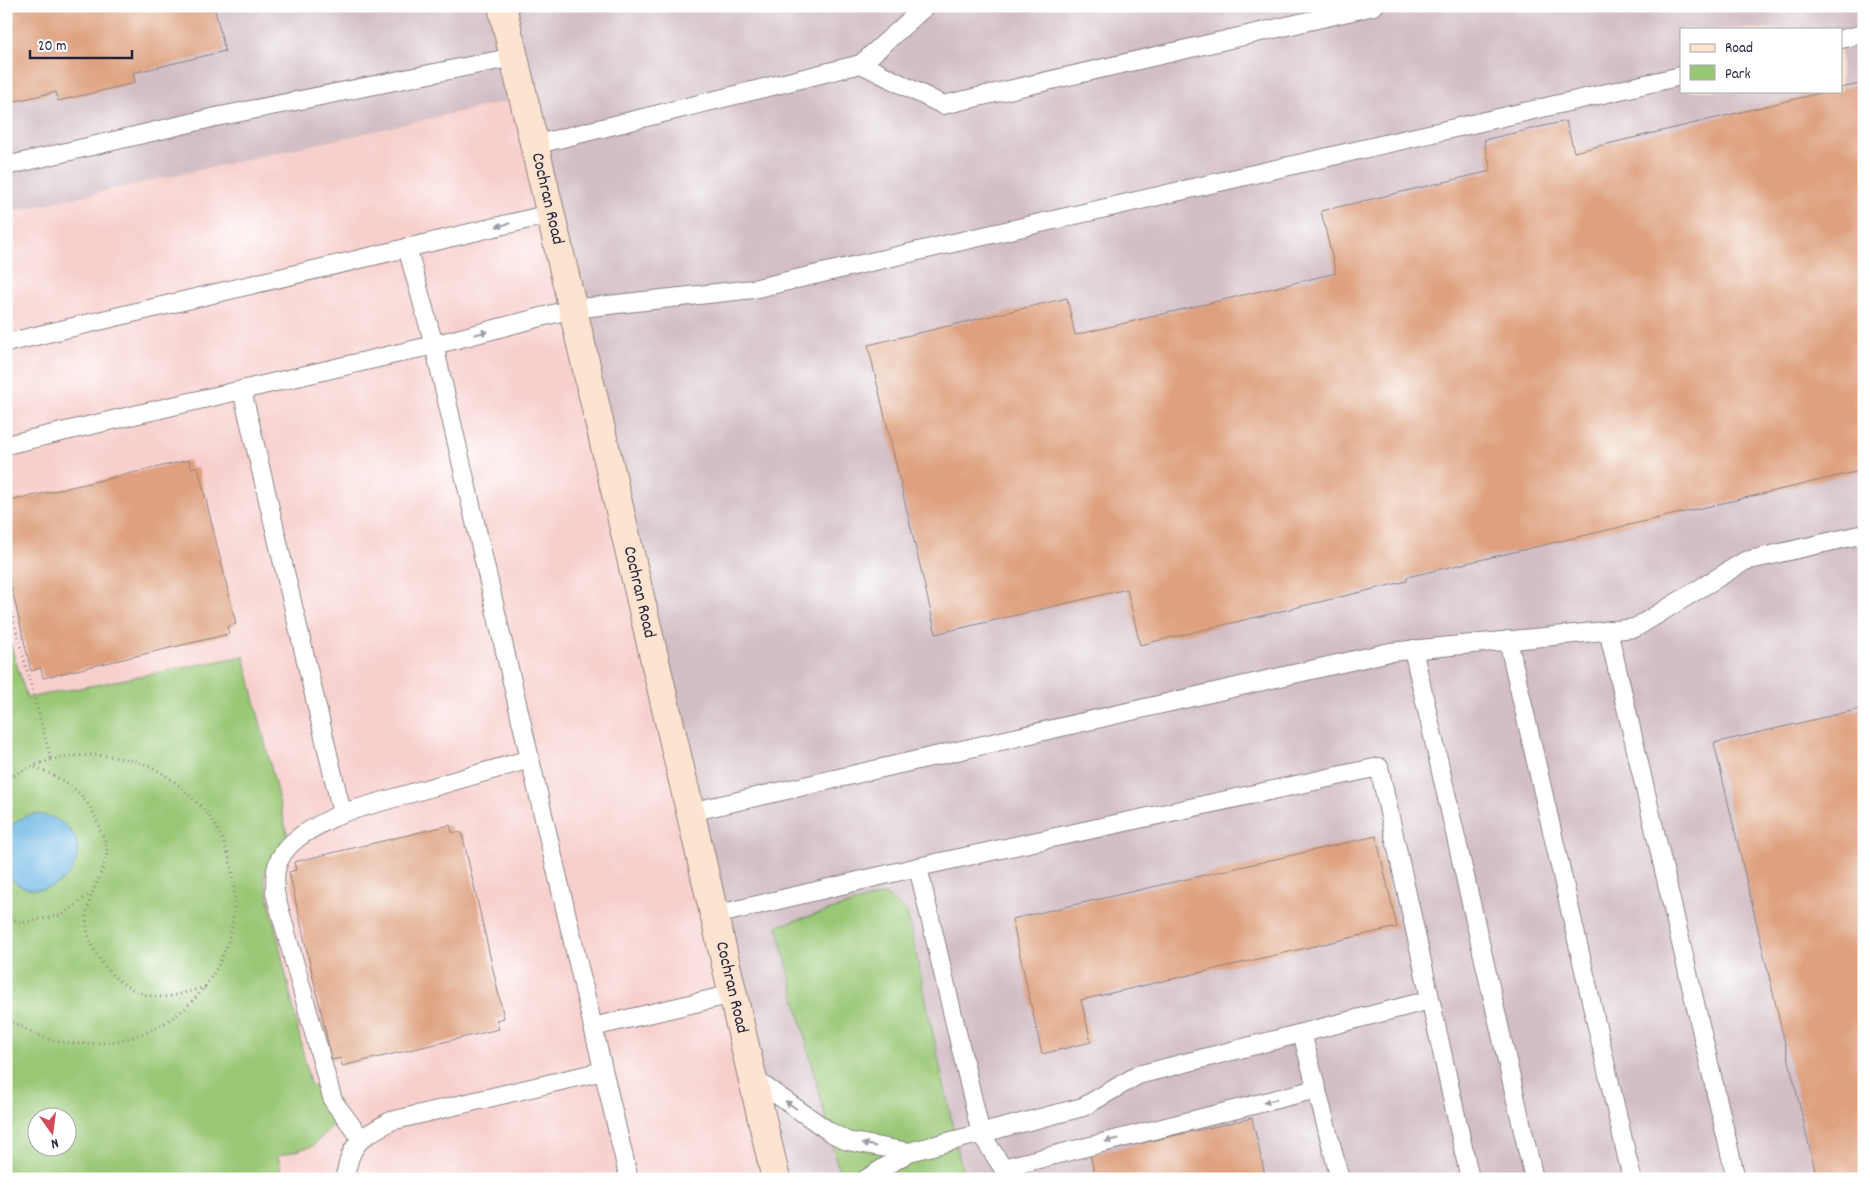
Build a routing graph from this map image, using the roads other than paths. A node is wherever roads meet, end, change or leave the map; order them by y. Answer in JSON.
{"nodes":[{"id":1,"x":502,"y":6,"type":"edge"},
{"id":2,"x":926,"y":6,"type":"edge"},
{"id":3,"x":1374,"y":6,"type":"edge"},
{"id":4,"x":1864,"y":34,"type":"edge"},
{"id":5,"x":1842,"y":39,"type":"edge"},
{"id":6,"x":514,"y":57,"type":"junction"},
{"id":7,"x":861,"y":64,"type":"junction"},
{"id":8,"x":1680,"y":76,"type":"edge"},
{"id":9,"x":534,"y":145,"type":"junction"},
{"id":10,"x":6,"y":166,"type":"edge"},
{"id":11,"x":550,"y":214,"type":"junction"},
{"id":12,"x":407,"y":247,"type":"junction"},
{"id":13,"x":572,"y":309,"type":"junction"},
{"id":14,"x":6,"y":343,"type":"edge"},
{"id":15,"x":434,"y":345,"type":"junction"},
{"id":16,"x":242,"y":390,"type":"junction"},
{"id":17,"x":6,"y":445,"type":"edge"},
{"id":18,"x":1864,"y":534,"type":"edge"},
{"id":19,"x":1608,"y":630,"type":"junction"},
{"id":20,"x":1508,"y":640,"type":"junction"},
{"id":21,"x":1413,"y":649,"type":"junction"},
{"id":22,"x":530,"y":759,"type":"junction"},
{"id":23,"x":690,"y":812,"type":"junction"},
{"id":24,"x":342,"y":813,"type":"junction"},
{"id":25,"x":918,"y":867,"type":"junction"},
{"id":26,"x":715,"y":915,"type":"junction"},
{"id":27,"x":733,"y":994,"type":"junction"},
{"id":28,"x":1430,"y":1000,"type":"junction"},
{"id":29,"x":593,"y":1027,"type":"junction"},
{"id":30,"x":1302,"y":1033,"type":"junction"},
{"id":31,"x":603,"y":1071,"type":"junction"},
{"id":32,"x":752,"y":1078,"type":"junction"},
{"id":33,"x":1317,"y":1089,"type":"junction"},
{"id":34,"x":981,"y":1134,"type":"junction"},
{"id":35,"x":361,"y":1138,"type":"junction"},
{"id":36,"x":909,"y":1152,"type":"junction"},
{"id":37,"x":1007,"y":1173,"type":"edge"},
{"id":38,"x":346,"y":1179,"type":"edge"},
{"id":39,"x":628,"y":1179,"type":"edge"},
{"id":40,"x":776,"y":1179,"type":"edge"},
{"id":41,"x":866,"y":1179,"type":"edge"},
{"id":42,"x":1340,"y":1179,"type":"edge"},
{"id":43,"x":1470,"y":1179,"type":"edge"},
{"id":44,"x":1534,"y":1179,"type":"edge"},
{"id":45,"x":1632,"y":1179,"type":"edge"},
{"id":46,"x":1736,"y":1179,"type":"edge"}],
"edges":[{"from":1,"to":6,"type":"street","name":"Cochran Road"},
{"from":2,"to":7,"type":"lane"},
{"from":3,"to":7,"type":"lane"},
{"from":4,"to":5,"type":"lane"},
{"from":6,"to":9,"type":"street","name":"Cochran Road"},
{"from":6,"to":10,"type":"lane"},
{"from":7,"to":9,"type":"lane"},
{"from":8,"to":13,"type":"lane"},
{"from":9,"to":11,"type":"street","name":"Cochran Road"},
{"from":11,"to":12,"type":"lane","one_way":true},
{"from":11,"to":13,"type":"street","name":"Cochran Road"},
{"from":12,"to":14,"type":"lane"},
{"from":12,"to":15,"type":"lane"},
{"from":15,"to":13,"type":"lane","one_way":true},
{"from":13,"to":23,"type":"street","name":"Cochran Road"},
{"from":15,"to":16,"type":"lane"},
{"from":15,"to":22,"type":"lane"},
{"from":16,"to":17,"type":"lane"},
{"from":16,"to":24,"type":"lane"},
{"from":18,"to":19,"type":"lane"},
{"from":19,"to":20,"type":"lane"},
{"from":19,"to":46,"type":"lane"},
{"from":20,"to":21,"type":"lane"},
{"from":20,"to":45,"type":"lane"},
{"from":21,"to":23,"type":"lane"},
{"from":21,"to":44,"type":"lane"},
{"from":22,"to":24,"type":"lane"},
{"from":22,"to":29,"type":"lane"},
{"from":23,"to":26,"type":"street","name":"Cochran Road"},
{"from":24,"to":35,"type":"lane"},
{"from":25,"to":26,"type":"lane"},
{"from":25,"to":28,"type":"lane"},
{"from":25,"to":34,"type":"lane"},
{"from":26,"to":27,"type":"street","name":"Cochran Road"},
{"from":27,"to":29,"type":"lane"},
{"from":27,"to":32,"type":"street","name":"Cochran Road"},
{"from":28,"to":30,"type":"lane"},
{"from":28,"to":43,"type":"lane"},
{"from":29,"to":31,"type":"lane"},
{"from":30,"to":33,"type":"lane"},
{"from":30,"to":34,"type":"lane"},
{"from":31,"to":35,"type":"lane"},
{"from":31,"to":39,"type":"lane"},
{"from":36,"to":32,"type":"lane","one_way":true},
{"from":32,"to":40,"type":"street","name":"Cochran Road"},
{"from":33,"to":37,"type":"lane","one_way":true},
{"from":33,"to":42,"type":"lane"},
{"from":34,"to":36,"type":"lane"},
{"from":34,"to":37,"type":"lane"},
{"from":35,"to":38,"type":"lane"},
{"from":36,"to":41,"type":"lane"}]}
